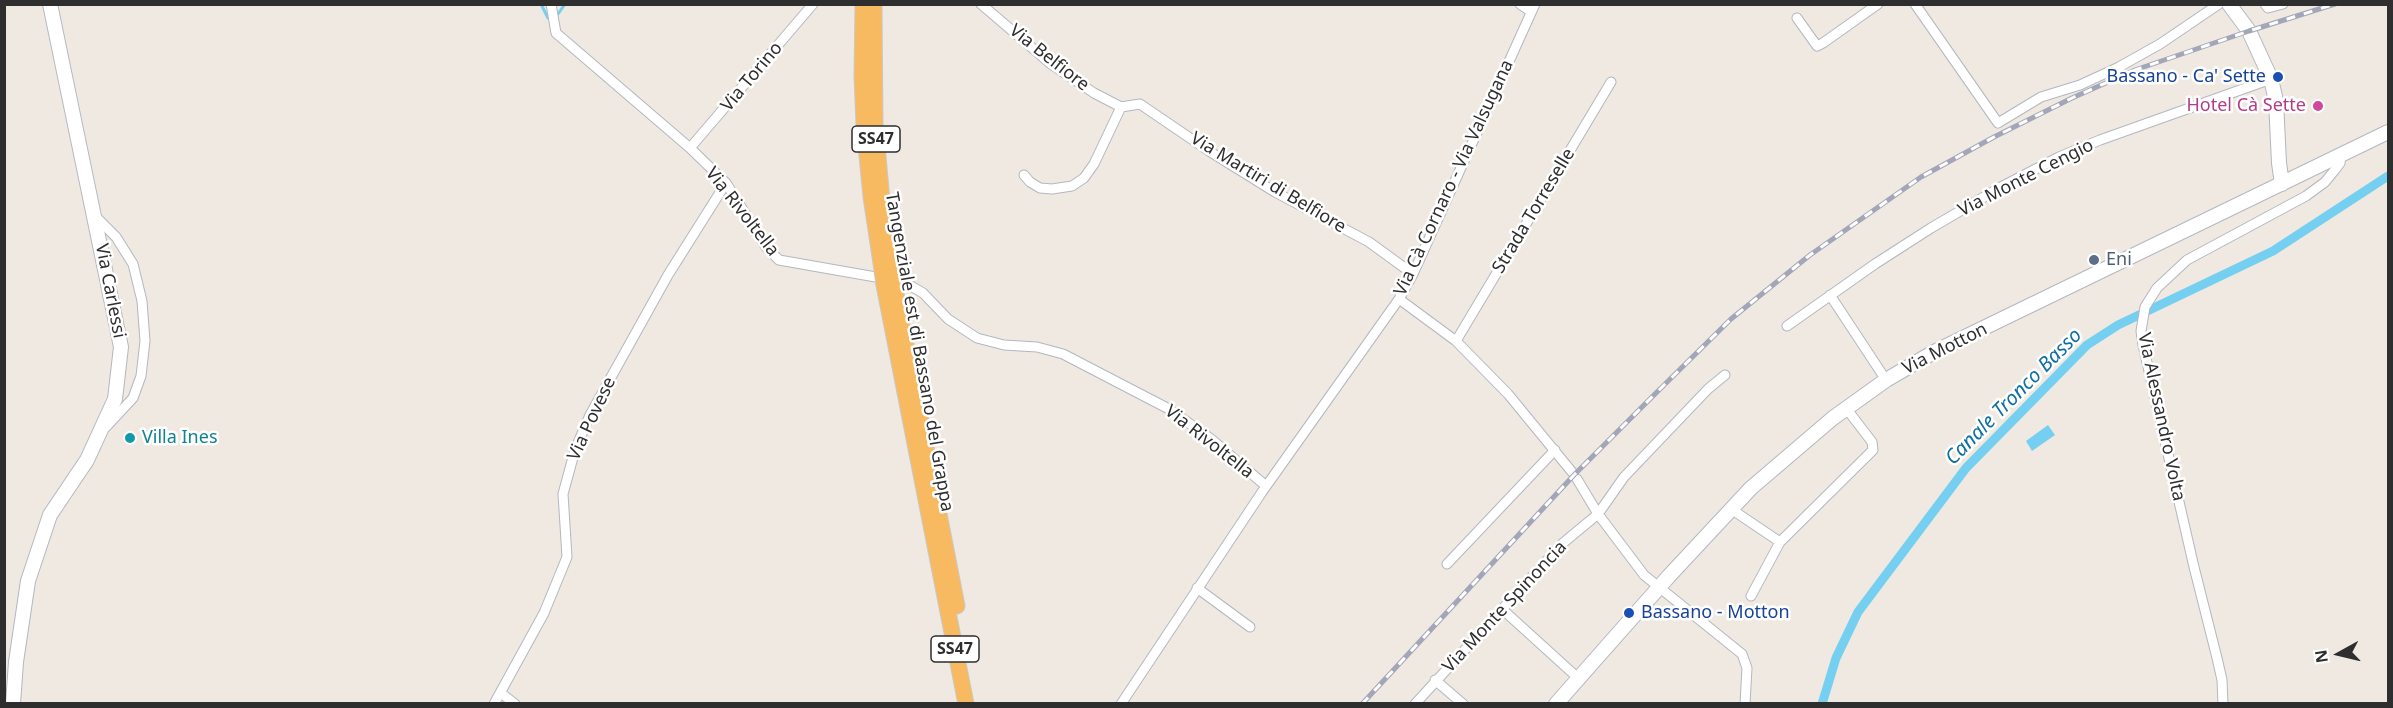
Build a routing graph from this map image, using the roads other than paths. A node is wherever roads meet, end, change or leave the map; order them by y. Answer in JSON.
{"nodes":[{"id":1,"x":51,"y":4,"type":"edge"},
{"id":2,"x":551,"y":4,"type":"edge"},
{"id":3,"x":813,"y":4,"type":"edge"},
{"id":4,"x":863,"y":4,"type":"edge"},
{"id":5,"x":874,"y":4,"type":"edge"},
{"id":6,"x":981,"y":4,"type":"edge"},
{"id":7,"x":1520,"y":4,"type":"edge"},
{"id":8,"x":1878,"y":4,"type":"edge"},
{"id":9,"x":1915,"y":4,"type":"edge"},
{"id":10,"x":2219,"y":4,"type":"edge"},
{"id":11,"x":2229,"y":4,"type":"edge"},
{"id":12,"x":2265,"y":4,"type":"edge"},
{"id":13,"x":2283,"y":4,"type":"edge"},
{"id":14,"x":1532,"y":8,"type":"edge"},
{"id":15,"x":1797,"y":18,"type":"dead end"},
{"id":16,"x":2271,"y":79,"type":"junction"},
{"id":17,"x":1611,"y":82,"type":"dead end"},
{"id":18,"x":1121,"y":107,"type":"junction"},
{"id":19,"x":2388,"y":132,"type":"edge"},
{"id":20,"x":690,"y":148,"type":"junction"},
{"id":21,"x":2341,"y":156,"type":"junction"},
{"id":22,"x":1024,"y":175,"type":"dead end"},
{"id":23,"x":726,"y":183,"type":"junction"},
{"id":24,"x":2282,"y":184,"type":"junction"},
{"id":25,"x":95,"y":216,"type":"junction"},
{"id":26,"x":1413,"y":274,"type":"junction"},
{"id":27,"x":889,"y":279,"type":"junction"},
{"id":28,"x":1830,"y":295,"type":"junction"},
{"id":29,"x":1399,"y":299,"type":"junction"},
{"id":30,"x":1787,"y":326,"type":"dead end"},
{"id":31,"x":1456,"y":341,"type":"junction"},
{"id":32,"x":1725,"y":375,"type":"dead end"},
{"id":33,"x":1886,"y":380,"type":"junction"},
{"id":34,"x":1846,"y":408,"type":"junction"},
{"id":35,"x":99,"y":434,"type":"junction"},
{"id":36,"x":1555,"y":450,"type":"junction"},
{"id":37,"x":1266,"y":486,"type":"junction"},
{"id":38,"x":1731,"y":509,"type":"junction"},
{"id":39,"x":1598,"y":514,"type":"junction"},
{"id":40,"x":1780,"y":542,"type":"junction"},
{"id":41,"x":1447,"y":564,"type":"dead end"},
{"id":42,"x":1660,"y":587,"type":"junction"},
{"id":43,"x":1197,"y":588,"type":"junction"},
{"id":44,"x":949,"y":589,"type":"junction"},
{"id":45,"x":1751,"y":596,"type":"dead end"},
{"id":46,"x":1502,"y":609,"type":"junction"},
{"id":47,"x":1250,"y":627,"type":"dead end"},
{"id":48,"x":1578,"y":678,"type":"junction"},
{"id":49,"x":1435,"y":680,"type":"junction"},
{"id":50,"x":501,"y":693,"type":"junction"},
{"id":51,"x":13,"y":704,"type":"edge"},
{"id":52,"x":494,"y":704,"type":"edge"},
{"id":53,"x":515,"y":704,"type":"edge"},
{"id":54,"x":966,"y":704,"type":"edge"},
{"id":55,"x":976,"y":704,"type":"edge"},
{"id":56,"x":1121,"y":704,"type":"edge"},
{"id":57,"x":1415,"y":704,"type":"edge"},
{"id":58,"x":1463,"y":704,"type":"edge"},
{"id":59,"x":1556,"y":704,"type":"edge"},
{"id":60,"x":1745,"y":704,"type":"edge"},
{"id":61,"x":2223,"y":704,"type":"edge"}],
"edges":[{"from":1,"to":25,"type":"main road","name":"Via Carlessi"},
{"from":2,"to":20,"type":"street","name":"Via Rivoltella"},
{"from":3,"to":20,"type":"street","name":"Via Torino"},
{"from":4,"to":27,"type":"highway","name":"Tangenziale est di Bassano del Grappa","number":"SS47"},
{"from":5,"to":27,"type":"highway","name":"Tangenziale est di Bassano del Grappa","number":"SS47"},
{"from":6,"to":18,"type":"street","name":"Via Belfiore"},
{"from":7,"to":14,"type":"street"},
{"from":8,"to":15,"type":"street"},
{"from":9,"to":10,"type":"street"},
{"from":11,"to":16,"type":"main road"},
{"from":12,"to":13,"type":"street"},
{"from":14,"to":26,"type":"street","name":"Via Cà Cornaro - Via Valsugana"},
{"from":16,"to":24,"type":"main road"},
{"from":16,"to":28,"type":"street","name":"Via Monte Cengio"},
{"from":17,"to":31,"type":"street","name":"Strada Torreselle"},
{"from":18,"to":22,"type":"street"},
{"from":18,"to":26,"type":"street","name":"Via Martiri di Belfiore"},
{"from":19,"to":21,"type":"main road","name":"Via Motton"},
{"from":20,"to":23,"type":"street","name":"Via Rivoltella"},
{"from":21,"to":24,"type":"main road","name":"Via Motton"},
{"from":21,"to":61,"type":"street","name":"Via Alessandro Volta"},
{"from":23,"to":37,"type":"street","name":"Via Rivoltella"},
{"from":23,"to":50,"type":"street","name":"Via Povese"},
{"from":24,"to":33,"type":"main road","name":"Via Motton"},
{"from":25,"to":35,"type":"main road","name":"Via Carlessi"},
{"from":25,"to":35,"type":"street"},
{"from":26,"to":29,"type":"street","name":"Via Cà Cornaro - Via Valsugana"},
{"from":27,"to":44,"type":"highway","name":"Tangenziale est di Bassano del Grappa","number":"SS47"},
{"from":28,"to":30,"type":"street","name":"Via Monte Cengio"},
{"from":28,"to":33,"type":"street"},
{"from":29,"to":31,"type":"street"},
{"from":29,"to":37,"type":"street","name":"Via Cà Cornaro - Via Valsugana"},
{"from":31,"to":36,"type":"street"},
{"from":32,"to":39,"type":"street"},
{"from":33,"to":34,"type":"main road","name":"Via Motton"},
{"from":34,"to":38,"type":"main road","name":"Via Motton"},
{"from":34,"to":40,"type":"street"},
{"from":35,"to":51,"type":"main road","name":"Via Carlessi"},
{"from":36,"to":39,"type":"street"},
{"from":36,"to":41,"type":"street"},
{"from":37,"to":43,"type":"street","name":"Via Cà Cornaro - Via Valsugana"},
{"from":38,"to":40,"type":"street"},
{"from":38,"to":42,"type":"main road","name":"Via Motton"},
{"from":39,"to":42,"type":"street"},
{"from":39,"to":46,"type":"street","name":"Via Monte Spinoncia"},
{"from":40,"to":45,"type":"street"},
{"from":42,"to":48,"type":"main road","name":"Via Motton"},
{"from":42,"to":60,"type":"street"},
{"from":43,"to":47,"type":"street"},
{"from":43,"to":56,"type":"street","name":"Via Cà Cornaro - Via Valsugana"},
{"from":44,"to":54,"type":"highway","name":"Tangenziale est di Bassano del Grappa","number":"SS47"},
{"from":44,"to":55,"type":"highway","name":"Tangenziale est di Bassano del Grappa","number":"SS47"},
{"from":46,"to":48,"type":"street"},
{"from":46,"to":49,"type":"street","name":"Via Monte Spinoncia"},
{"from":48,"to":59,"type":"main road","name":"Via Motton"},
{"from":49,"to":57,"type":"street","name":"Via Monte Spinoncia"},
{"from":49,"to":58,"type":"street"},
{"from":50,"to":52,"type":"street","name":"Via Povese"},
{"from":50,"to":53,"type":"street"}]}
